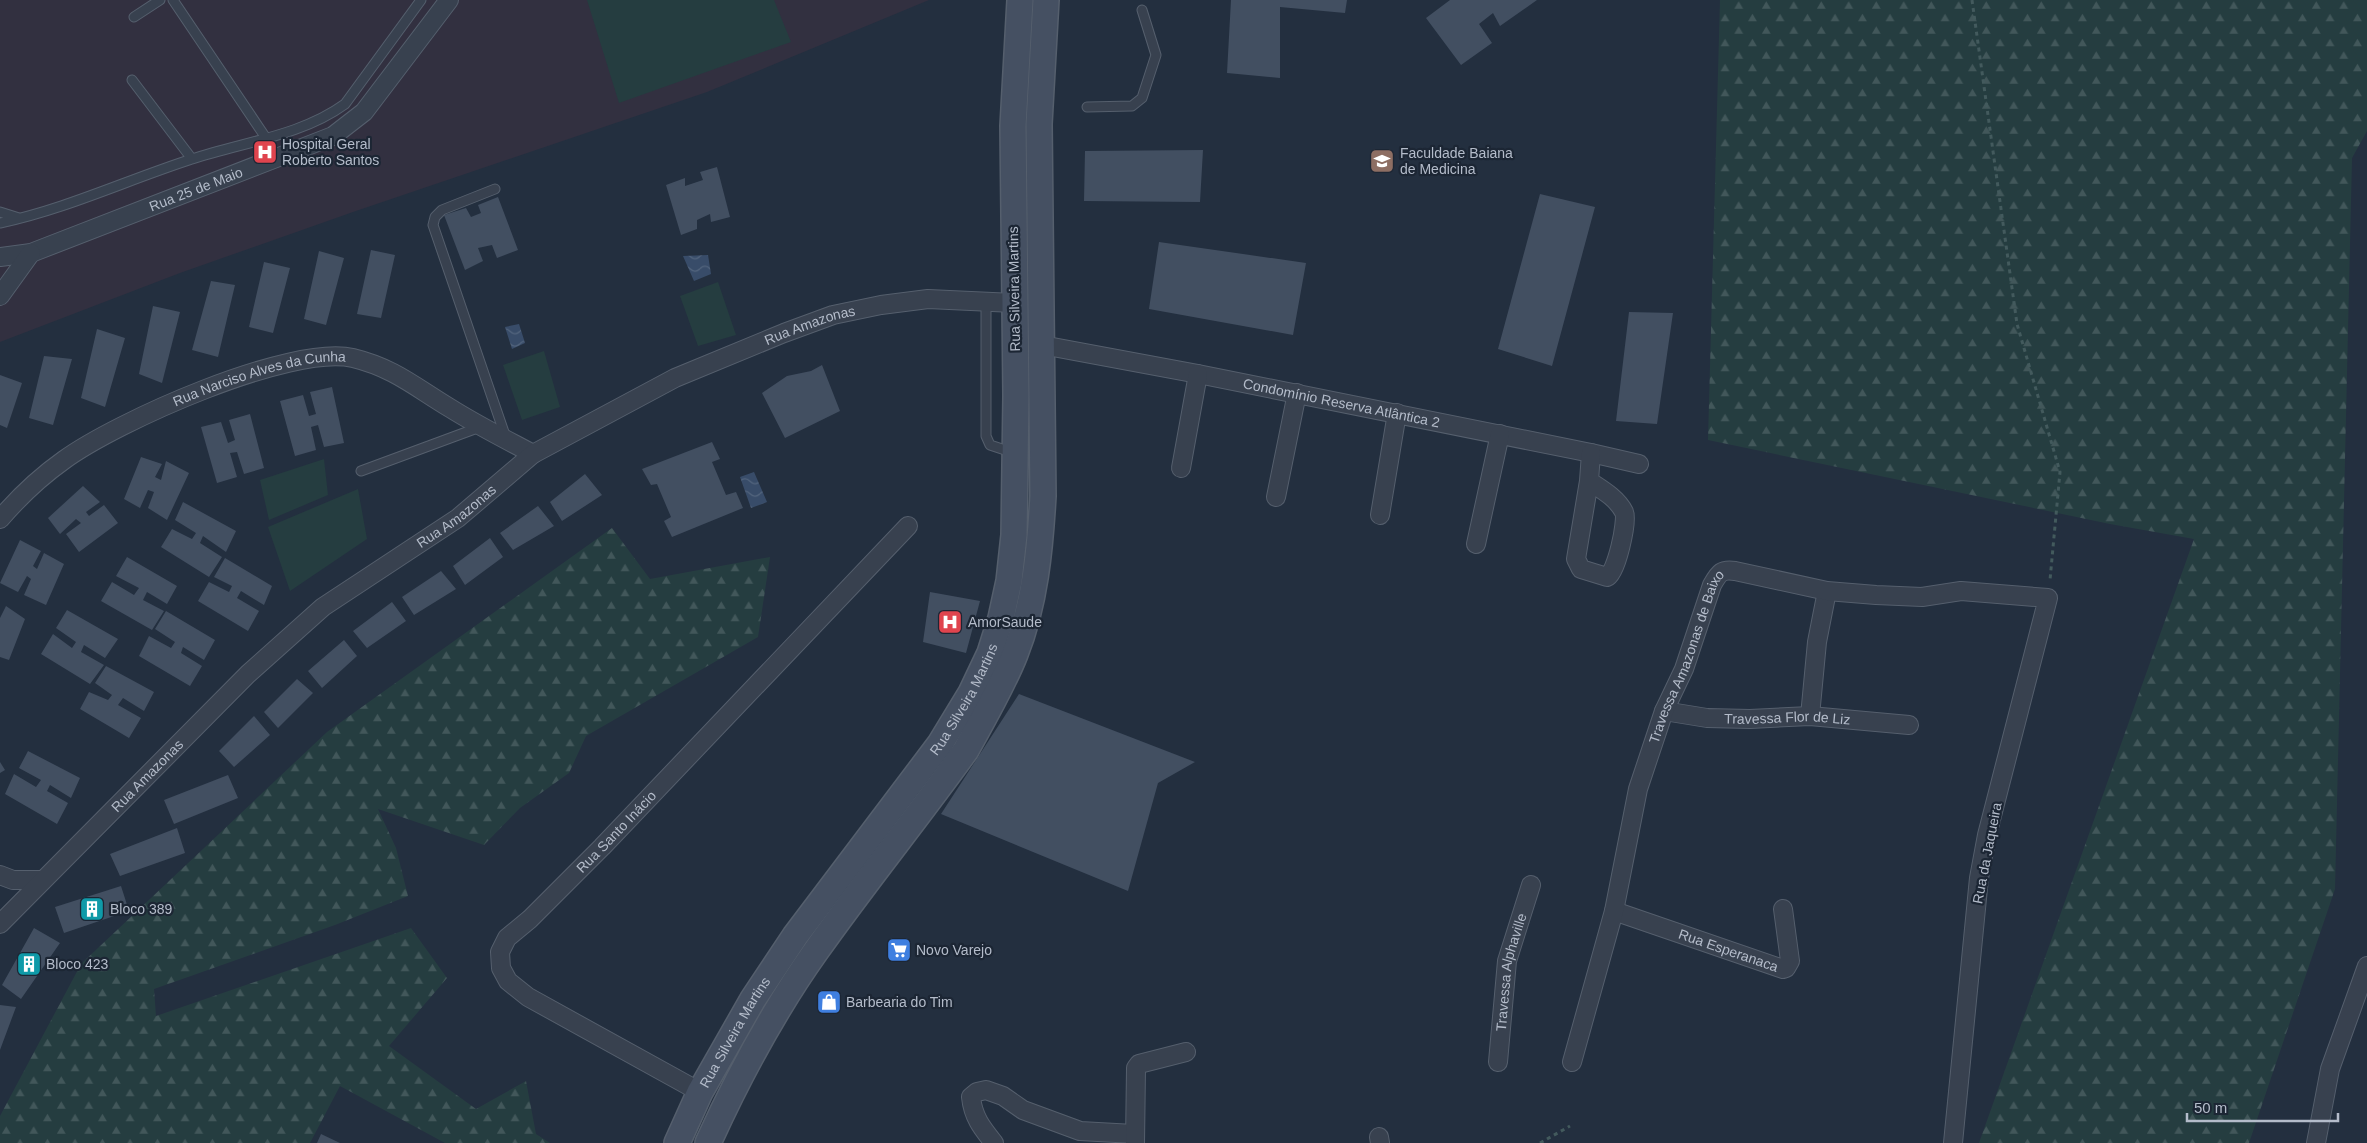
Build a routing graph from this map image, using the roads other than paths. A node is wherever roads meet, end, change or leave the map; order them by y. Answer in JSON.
{"nodes":[{"id":1,"x":160,"y":0,"type":"edge"},
{"id":2,"x":173,"y":0,"type":"edge"},
{"id":3,"x":421,"y":0,"type":"edge"},
{"id":4,"x":449,"y":0,"type":"edge"},
{"id":5,"x":1020,"y":0,"type":"edge"},
{"id":6,"x":1049,"y":3,"type":"edge"},
{"id":7,"x":1142,"y":10,"type":"dead end"},
{"id":8,"x":134,"y":17,"type":"dead end"},
{"id":9,"x":132,"y":80,"type":"dead end"},
{"id":10,"x":1087,"y":107,"type":"dead end"},
{"id":11,"x":266,"y":138,"type":"junction"},
{"id":12,"x":192,"y":159,"type":"junction"},
{"id":13,"x":495,"y":189,"type":"dead end"},
{"id":14,"x":0,"y":212,"type":"edge"},
{"id":15,"x":22,"y":218,"type":"junction"},
{"id":16,"x":0,"y":223,"type":"edge"},
{"id":17,"x":32,"y":253,"type":"junction"},
{"id":18,"x":0,"y":257,"type":"edge"},
{"id":19,"x":0,"y":296,"type":"edge"},
{"id":20,"x":986,"y":301,"type":"junction"},
{"id":21,"x":1014,"y":303,"type":"junction"},
{"id":22,"x":1042,"y":345,"type":"junction"},
{"id":23,"x":1198,"y":374,"type":"junction"},
{"id":24,"x":1297,"y":393,"type":"junction"},
{"id":25,"x":1397,"y":414,"type":"junction"},
{"id":26,"x":482,"y":426,"type":"junction"},
{"id":27,"x":1500,"y":434,"type":"junction"},
{"id":28,"x":506,"y":440,"type":"junction"},
{"id":29,"x":1015,"y":453,"type":"junction"},
{"id":30,"x":1591,"y":453,"type":"junction"},
{"id":31,"x":532,"y":454,"type":"junction"},
{"id":32,"x":1639,"y":464,"type":"dead end"},
{"id":33,"x":1181,"y":468,"type":"dead end"},
{"id":34,"x":361,"y":471,"type":"dead end"},
{"id":35,"x":1589,"y":481,"type":"junction"},
{"id":36,"x":1276,"y":497,"type":"dead end"},
{"id":37,"x":1380,"y":515,"type":"dead end"},
{"id":38,"x":0,"y":519,"type":"edge"},
{"id":39,"x":908,"y":526,"type":"dead end"},
{"id":40,"x":1476,"y":544,"type":"dead end"},
{"id":41,"x":1827,"y":590,"type":"junction"},
{"id":42,"x":2048,"y":598,"type":"joint"},
{"id":43,"x":1664,"y":711,"type":"junction"},
{"id":44,"x":1810,"y":716,"type":"junction"},
{"id":45,"x":1909,"y":725,"type":"dead end"},
{"id":46,"x":0,"y":875,"type":"edge"},
{"id":47,"x":43,"y":880,"type":"junction"},
{"id":48,"x":1531,"y":885,"type":"dead end"},
{"id":49,"x":1783,"y":908,"type":"dead end"},
{"id":50,"x":1614,"y":911,"type":"junction"},
{"id":51,"x":0,"y":924,"type":"edge"},
{"id":52,"x":2367,"y":966,"type":"edge"},
{"id":53,"x":1186,"y":1052,"type":"dead end"},
{"id":54,"x":1498,"y":1062,"type":"dead end"},
{"id":55,"x":1572,"y":1062,"type":"dead end"},
{"id":56,"x":700,"y":1092,"type":"junction"},
{"id":57,"x":1135,"y":1138,"type":"edge"},
{"id":58,"x":711,"y":1141,"type":"edge"},
{"id":59,"x":677,"y":1143,"type":"edge"},
{"id":60,"x":994,"y":1143,"type":"edge"},
{"id":61,"x":1953,"y":1143,"type":"edge"},
{"id":62,"x":2316,"y":1143,"type":"edge"}],
"edges":[{"from":1,"to":8,"type":"lane"},
{"from":2,"to":11,"type":"lane"},
{"from":3,"to":11,"type":"lane"},
{"from":4,"to":17,"type":"street","name":"Rua 25 de Maio"},
{"from":5,"to":21,"type":"main road","name":"Rua Silveira Martins"},
{"from":6,"to":22,"type":"main road","name":"Rua Silveira Martins"},
{"from":7,"to":10,"type":"lane"},
{"from":9,"to":12,"type":"lane"},
{"from":11,"to":12,"type":"lane"},
{"from":12,"to":15,"type":"lane"},
{"from":13,"to":28,"type":"lane"},
{"from":14,"to":15,"type":"lane"},
{"from":15,"to":16,"type":"lane"},
{"from":17,"to":18,"type":"street","name":"Rua 25 de Maio"},
{"from":17,"to":19,"type":"street"},
{"from":20,"to":21,"type":"street","name":"Rua Amazonas"},
{"from":20,"to":29,"type":"lane"},
{"from":20,"to":31,"type":"street","name":"Rua Amazonas"},
{"from":21,"to":29,"type":"main road","name":"Rua Silveira Martins"},
{"from":22,"to":23,"type":"street","name":"Condomínio Reserva Atlântica 2"},
{"from":22,"to":58,"type":"main road","name":"Rua Silveira Martins"},
{"from":23,"to":24,"type":"street","name":"Condomínio Reserva Atlântica 2"},
{"from":23,"to":33,"type":"street"},
{"from":24,"to":25,"type":"street","name":"Condomínio Reserva Atlântica 2"},
{"from":24,"to":36,"type":"street"},
{"from":25,"to":27,"type":"street","name":"Condomínio Reserva Atlântica 2"},
{"from":25,"to":37,"type":"street"},
{"from":26,"to":28,"type":"street","name":"Rua Narciso Alves da Cunha"},
{"from":26,"to":34,"type":"lane"},
{"from":26,"to":38,"type":"street","name":"Rua Narciso Alves da Cunha"},
{"from":27,"to":30,"type":"street","name":"Condomínio Reserva Atlântica 2"},
{"from":27,"to":40,"type":"street"},
{"from":28,"to":31,"type":"street","name":"Rua Narciso Alves da Cunha"},
{"from":29,"to":56,"type":"main road","name":"Rua Silveira Martins"},
{"from":30,"to":32,"type":"street","name":"Condomínio Reserva Atlântica 2"},
{"from":30,"to":35,"type":"street"},
{"from":31,"to":47,"type":"street","name":"Rua Amazonas"},
{"from":35,"to":35,"type":"street"},
{"from":39,"to":56,"type":"street","name":"Rua Santo Inácio"},
{"from":41,"to":42,"type":"street","name":"Travessa Amazonas de Baixo"},
{"from":41,"to":43,"type":"street","name":"Travessa Amazonas de Baixo"},
{"from":41,"to":44,"type":"street"},
{"from":42,"to":61,"type":"street","name":"Rua da Jaqueira"},
{"from":43,"to":44,"type":"street","name":"Travessa Flor de Liz"},
{"from":43,"to":50,"type":"street","name":"Travessa Amazonas de Baixo"},
{"from":44,"to":45,"type":"street","name":"Travessa Flor de Liz"},
{"from":46,"to":47,"type":"street"},
{"from":47,"to":51,"type":"street","name":"Rua Amazonas"},
{"from":48,"to":54,"type":"street","name":"Travessa Alphaville"},
{"from":49,"to":50,"type":"street","name":"Rua Esperanaca"},
{"from":50,"to":55,"type":"street","name":"Travessa Amazonas de Baixo"},
{"from":52,"to":62,"type":"street"},
{"from":53,"to":57,"type":"street"},
{"from":56,"to":59,"type":"main road","name":"Rua Silveira Martins"},
{"from":57,"to":60,"type":"street"}]}
